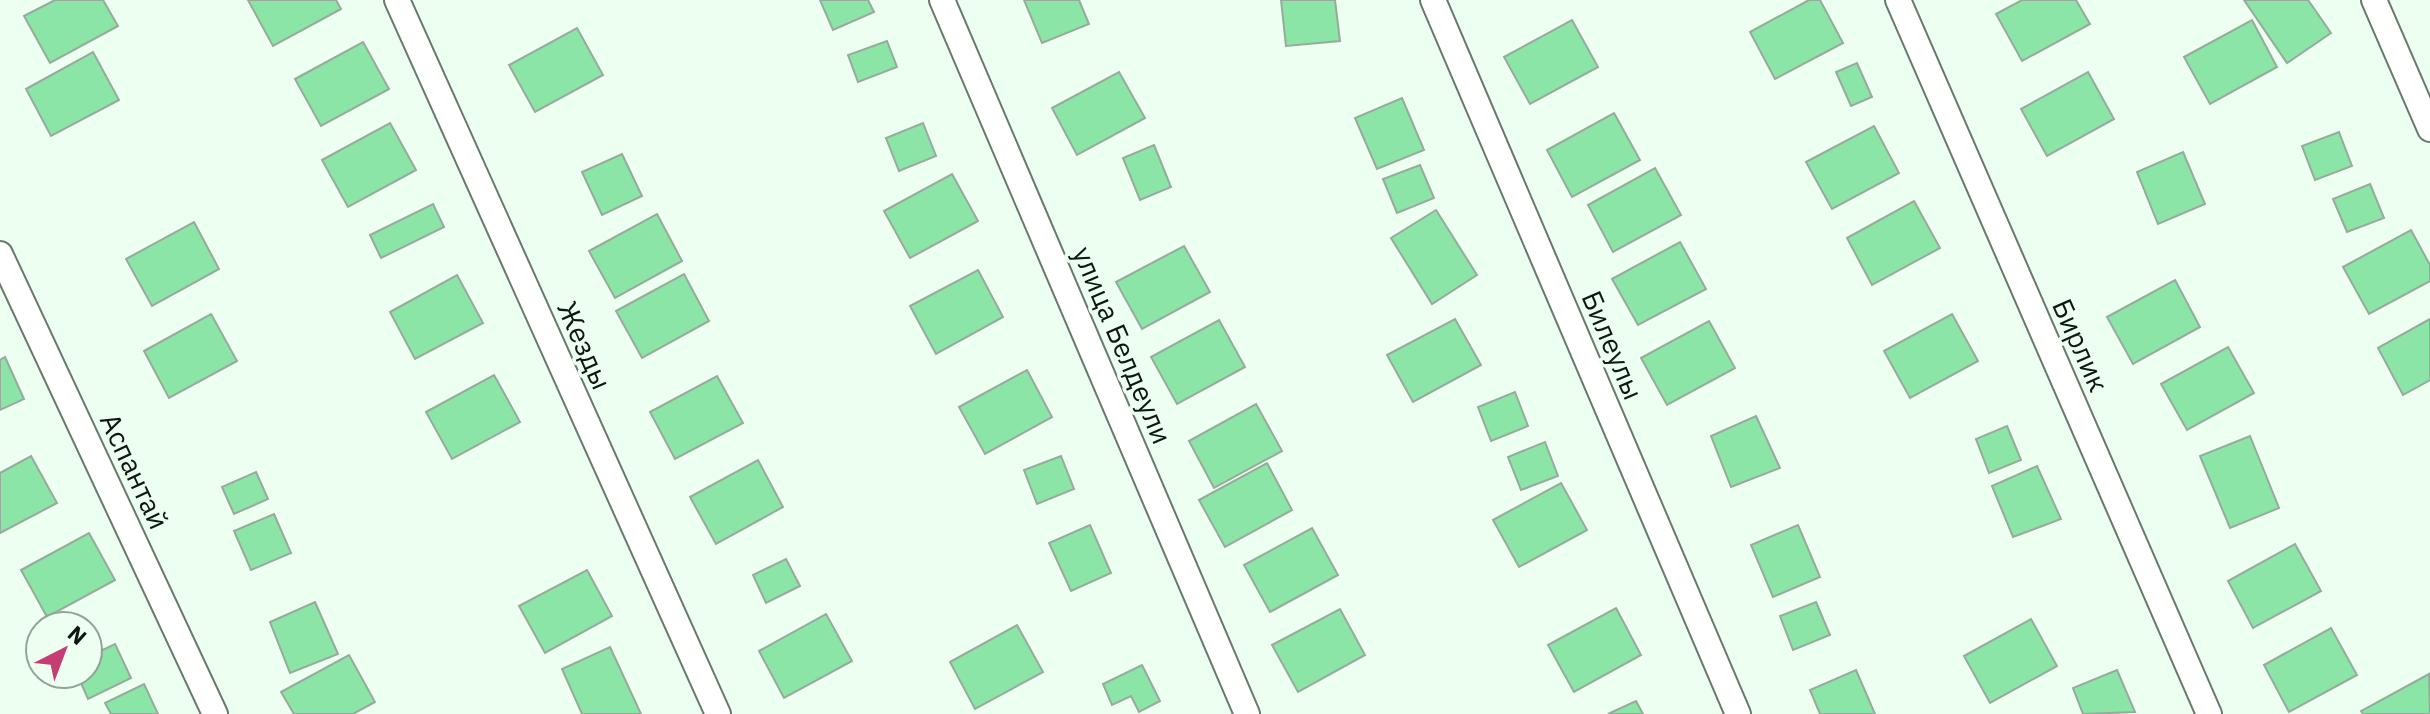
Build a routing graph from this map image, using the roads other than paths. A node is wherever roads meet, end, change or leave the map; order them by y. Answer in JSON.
{"nodes":[{"id":1,"x":397,"y":0,"type":"edge"},
{"id":2,"x":942,"y":0,"type":"edge"},
{"id":3,"x":1433,"y":0,"type":"edge"},
{"id":4,"x":1898,"y":0,"type":"edge"},
{"id":5,"x":2374,"y":0,"type":"edge"},
{"id":6,"x":2430,"y":129,"type":"edge"},
{"id":7,"x":0,"y":254,"type":"edge"},
{"id":8,"x":215,"y":714,"type":"edge"},
{"id":9,"x":718,"y":714,"type":"edge"},
{"id":10,"x":1247,"y":714,"type":"edge"},
{"id":11,"x":1738,"y":714,"type":"edge"},
{"id":12,"x":2209,"y":714,"type":"edge"}],
"edges":[{"from":1,"to":9,"type":"street","name":"Жезды"},
{"from":2,"to":10,"type":"street","name":"улица Белдеули"},
{"from":3,"to":11,"type":"street","name":"Билеулы"},
{"from":4,"to":12,"type":"street","name":"Бирлик"},
{"from":5,"to":6,"type":"street"},
{"from":7,"to":8,"type":"street","name":"Аспантай"}]}
